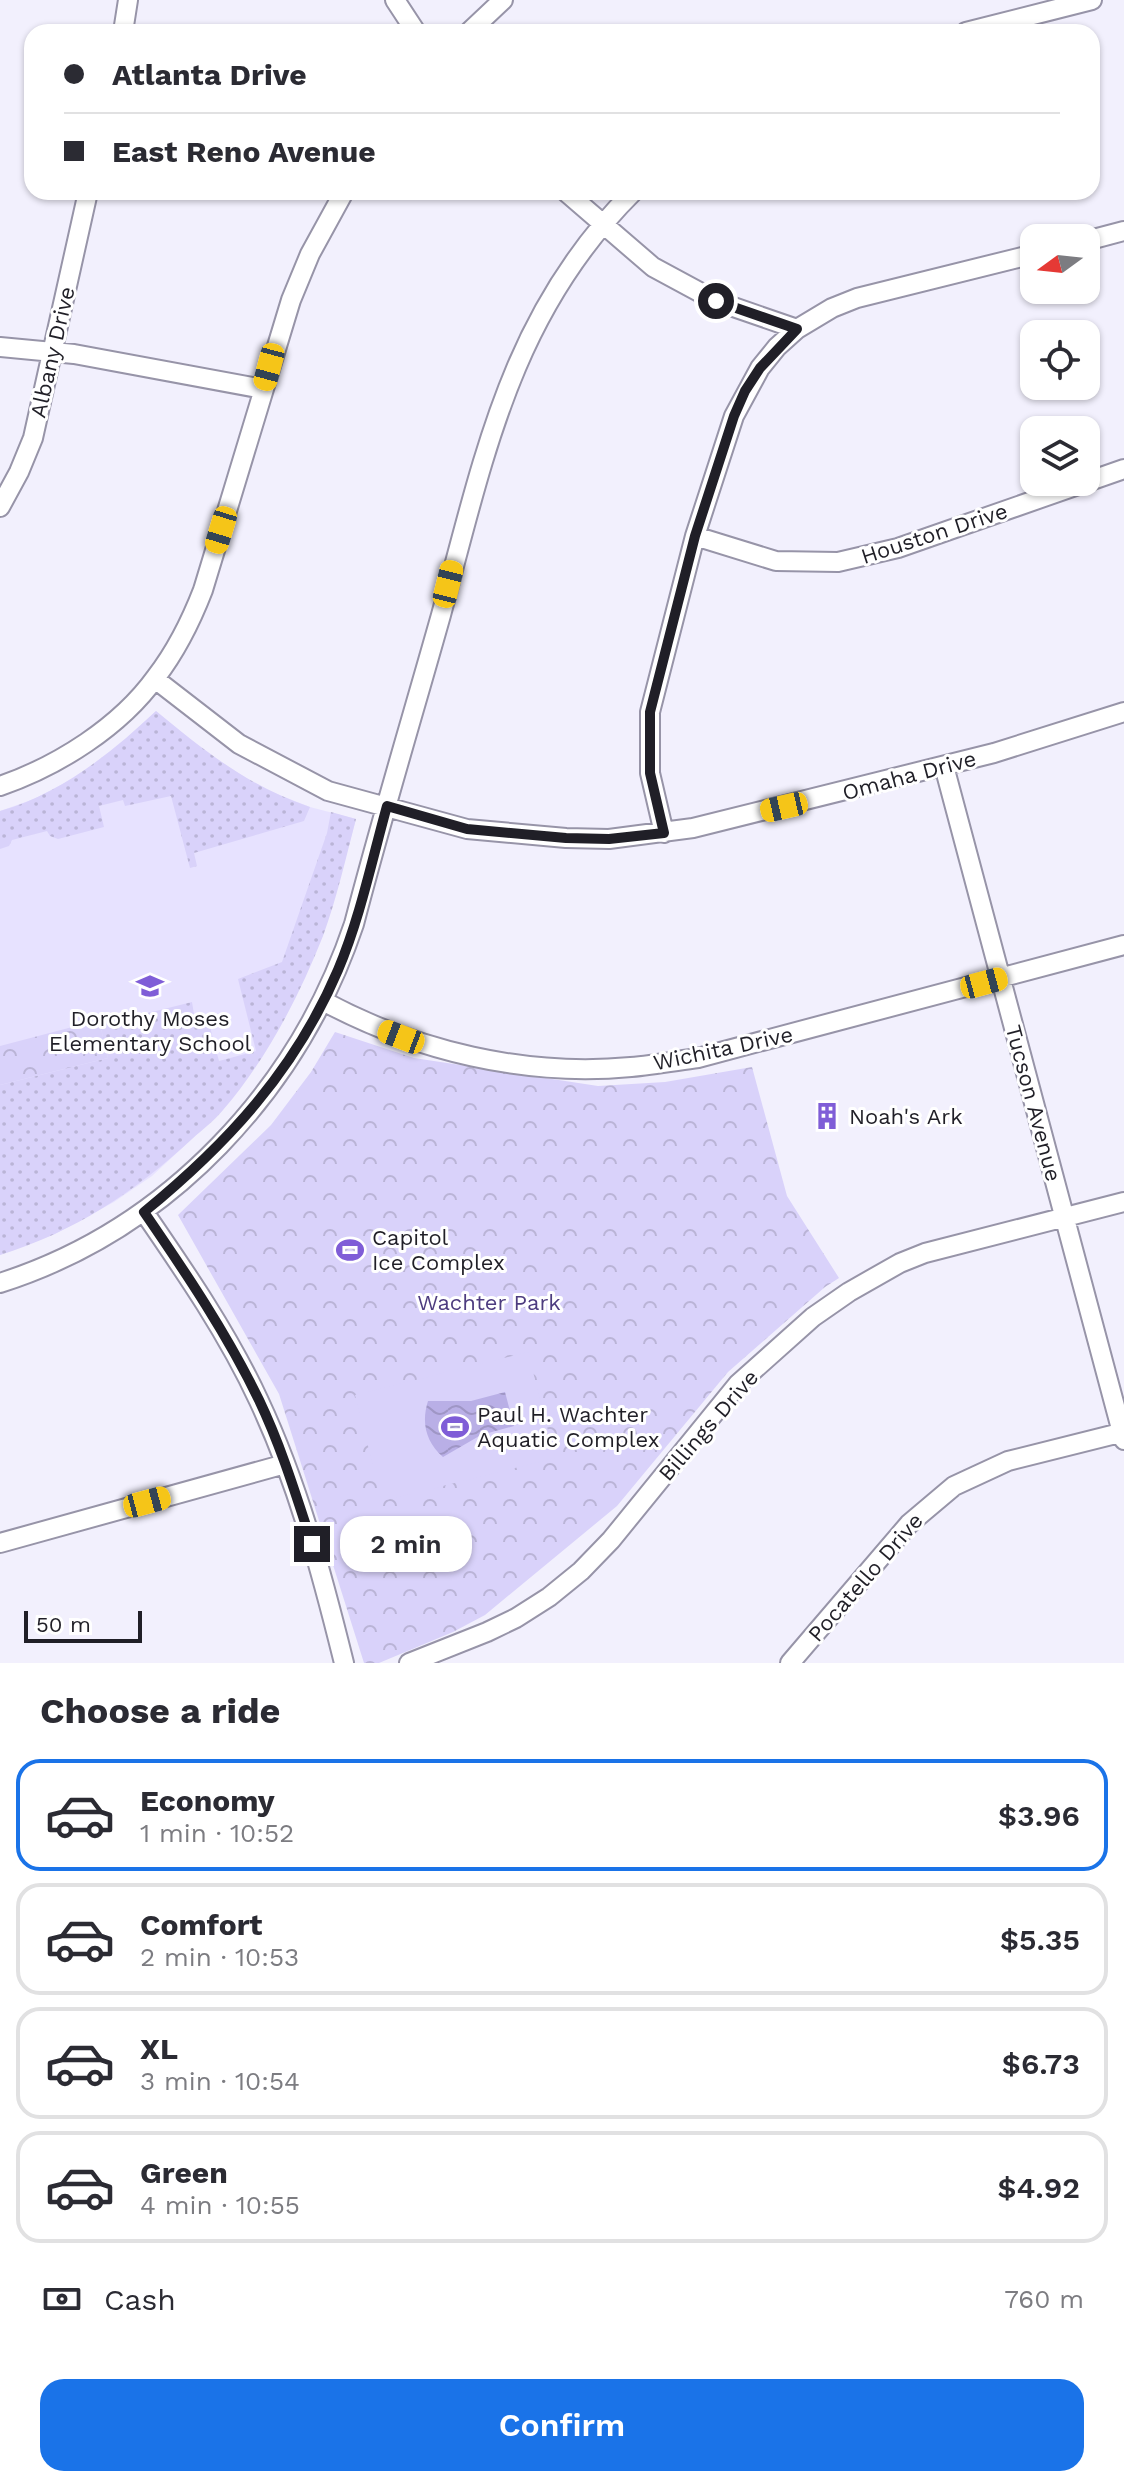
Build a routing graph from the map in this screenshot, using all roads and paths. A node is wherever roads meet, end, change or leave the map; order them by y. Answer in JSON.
{"nodes":[{"id":1,"x":128,"y":0,"type":"edge"},
{"id":2,"x":395,"y":0,"type":"edge"},
{"id":3,"x":503,"y":0,"type":"edge"},
{"id":4,"x":1092,"y":0,"type":"edge"},
{"id":5,"x":124,"y":24,"type":"edge"},
{"id":6,"x":411,"y":24,"type":"edge"},
{"id":7,"x":478,"y":24,"type":"edge"},
{"id":8,"x":998,"y":24,"type":"edge"},
{"id":9,"x":86,"y":200,"type":"edge"},
{"id":10,"x":340,"y":200,"type":"edge"},
{"id":11,"x":575,"y":200,"type":"edge"},
{"id":12,"x":626,"y":200,"type":"edge"},
{"id":13,"x":603,"y":225,"type":"junction"},
{"id":14,"x":1124,"y":231,"type":"edge"},
{"id":15,"x":1100,"y":237,"type":"edge"},
{"id":16,"x":1020,"y":257,"type":"edge"},
{"id":17,"x":797,"y":329,"type":"junction"},
{"id":18,"x":0,"y":347,"type":"edge"},
{"id":19,"x":53,"y":350,"type":"junction"},
{"id":20,"x":263,"y":389,"type":"junction"},
{"id":21,"x":1124,"y":469,"type":"edge"},
{"id":22,"x":0,"y":507,"type":"edge"},
{"id":23,"x":695,"y":536,"type":"junction"},
{"id":24,"x":155,"y":679,"type":"junction"},
{"id":25,"x":1124,"y":712,"type":"edge"},
{"id":26,"x":944,"y":766,"type":"junction"},
{"id":27,"x":0,"y":786,"type":"edge"},
{"id":28,"x":387,"y":806,"type":"junction"},
{"id":29,"x":664,"y":833,"type":"junction"},
{"id":30,"x":1124,"y":945,"type":"edge"},
{"id":31,"x":1001,"y":979,"type":"junction"},
{"id":32,"x":323,"y":1001,"type":"junction"},
{"id":33,"x":1124,"y":1202,"type":"edge"},
{"id":34,"x":144,"y":1212,"type":"junction"},
{"id":35,"x":1065,"y":1218,"type":"junction"},
{"id":36,"x":0,"y":1283,"type":"edge"},
{"id":37,"x":1123,"y":1435,"type":"edge"},
{"id":38,"x":285,"y":1464,"type":"junction"},
{"id":39,"x":0,"y":1543,"type":"edge"},
{"id":40,"x":344,"y":1663,"type":"edge"},
{"id":41,"x":409,"y":1663,"type":"edge"},
{"id":42,"x":790,"y":1663,"type":"edge"}],
"edges":[{"from":1,"to":5,"type":"street"},
{"from":2,"to":6,"type":"street"},
{"from":3,"to":7,"type":"street"},
{"from":4,"to":8,"type":"street"},
{"from":9,"to":19,"type":"street","name":"Albany Drive"},
{"from":10,"to":20,"type":"street"},
{"from":11,"to":13,"type":"street"},
{"from":12,"to":13,"type":"street"},
{"from":13,"to":17,"type":"street"},
{"from":13,"to":28,"type":"street"},
{"from":14,"to":15,"type":"street"},
{"from":16,"to":17,"type":"street"},
{"from":17,"to":23,"type":"street"},
{"from":18,"to":19,"type":"street"},
{"from":19,"to":20,"type":"street"},
{"from":19,"to":22,"type":"street","name":"Albany Drive"},
{"from":20,"to":24,"type":"street"},
{"from":21,"to":23,"type":"street","name":"Houston Drive"},
{"from":23,"to":29,"type":"street"},
{"from":24,"to":27,"type":"street"},
{"from":24,"to":28,"type":"street","name":"Omaha Drive"},
{"from":25,"to":26,"type":"street","name":"Omaha Drive"},
{"from":26,"to":29,"type":"street","name":"Omaha Drive"},
{"from":26,"to":31,"type":"street","name":"Tucson Avenue"},
{"from":28,"to":29,"type":"street","name":"Omaha Drive"},
{"from":28,"to":32,"type":"street"},
{"from":30,"to":31,"type":"street","name":"Wichita Drive"},
{"from":31,"to":32,"type":"street","name":"Wichita Drive"},
{"from":31,"to":35,"type":"street","name":"Tucson Avenue"},
{"from":32,"to":34,"type":"street"},
{"from":33,"to":35,"type":"street","name":"Billings Drive"},
{"from":34,"to":36,"type":"street"},
{"from":34,"to":38,"type":"street"},
{"from":35,"to":37,"type":"street","name":"Tucson Avenue"},
{"from":35,"to":41,"type":"street","name":"Billings Drive"},
{"from":37,"to":42,"type":"street","name":"Pocatello Drive"},
{"from":38,"to":39,"type":"street"},
{"from":38,"to":40,"type":"street"}]}
